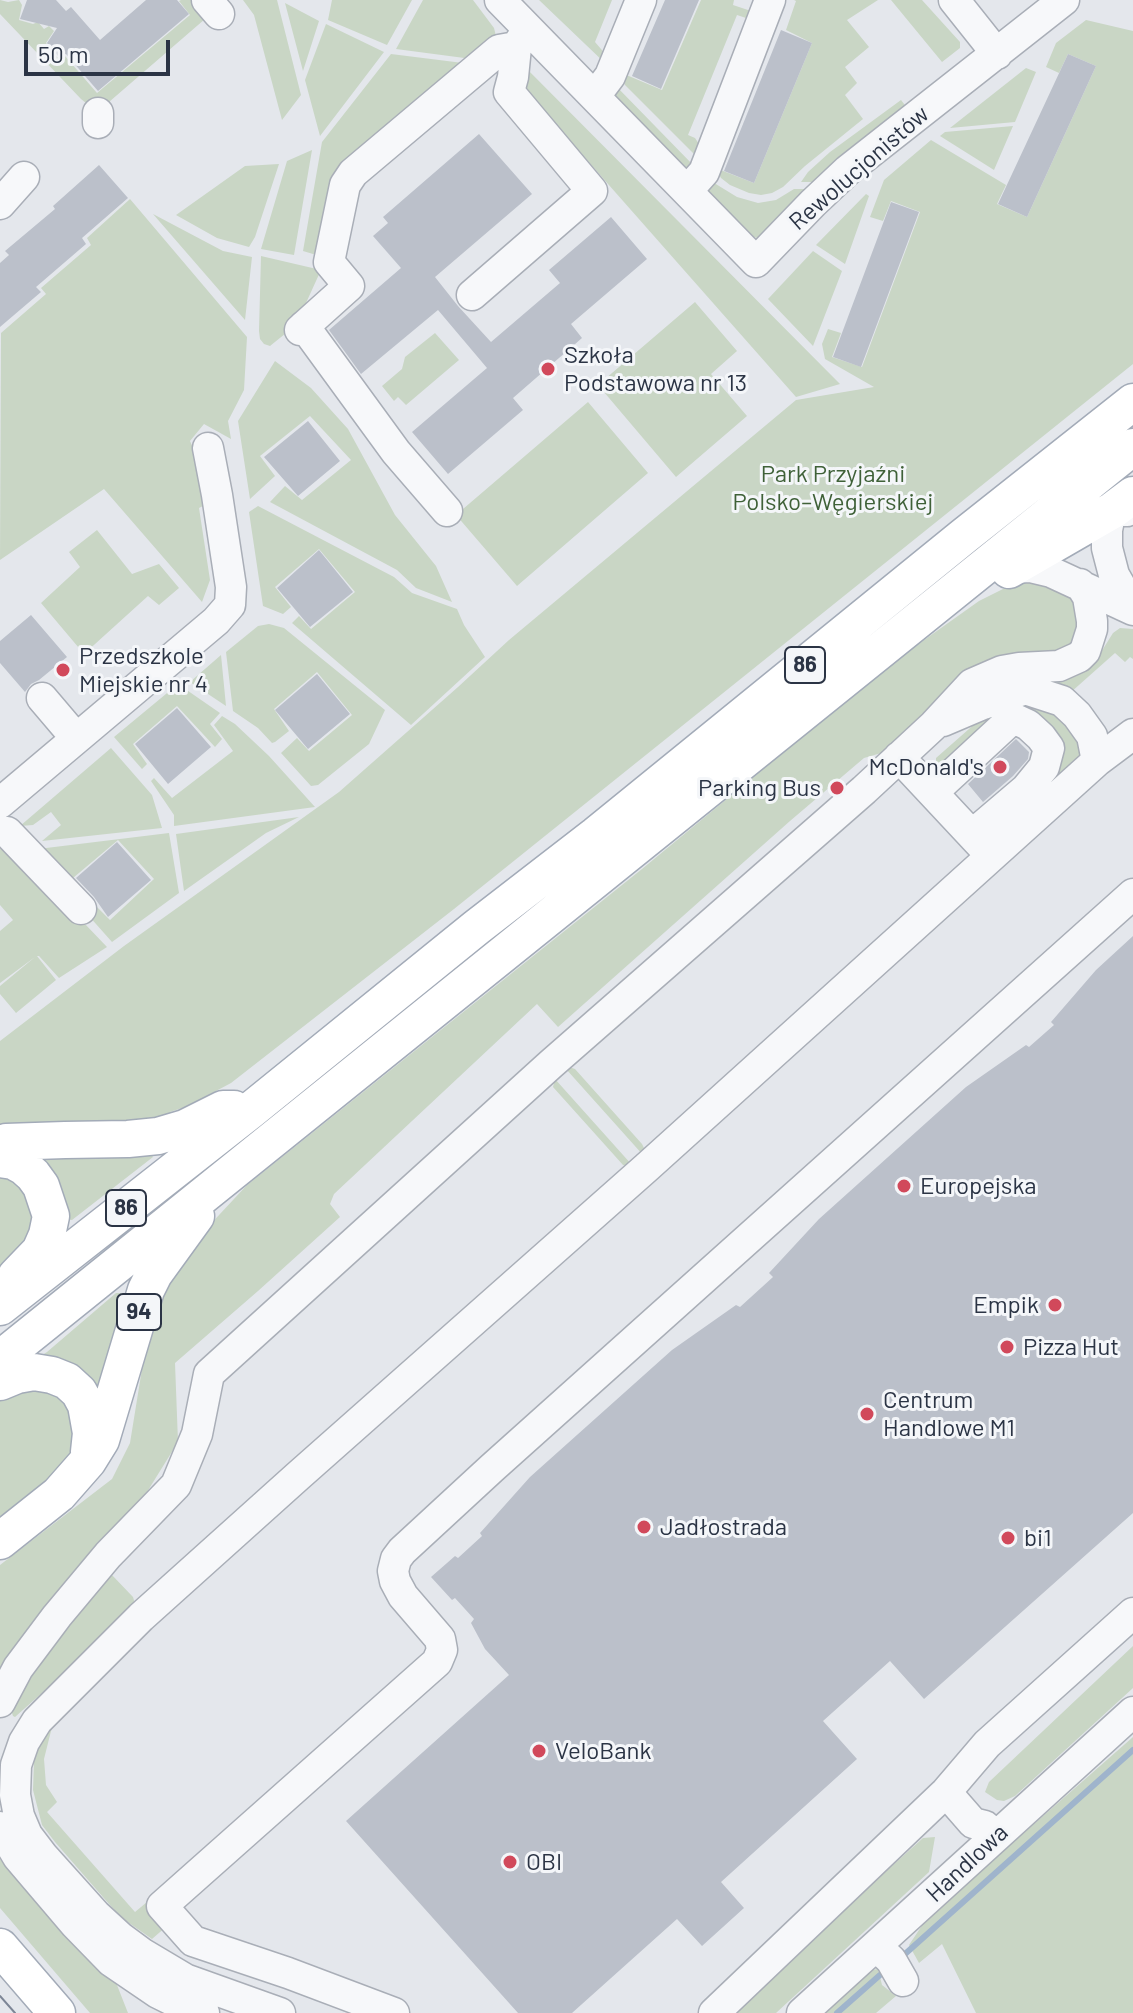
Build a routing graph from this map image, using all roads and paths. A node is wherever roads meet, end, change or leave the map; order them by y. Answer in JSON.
{"nodes":[{"id":1,"x":500,"y":0,"type":"edge"},
{"id":2,"x":641,"y":0,"type":"edge"},
{"id":3,"x":770,"y":0,"type":"edge"},
{"id":4,"x":1064,"y":0,"type":"edge"},
{"id":5,"x":964,"y":3,"type":"edge"},
{"id":6,"x":522,"y":39,"type":"junction"},
{"id":7,"x":997,"y":54,"type":"junction"},
{"id":8,"x":595,"y":96,"type":"junction"},
{"id":9,"x":24,"y":177,"type":"dead end"},
{"id":10,"x":687,"y":191,"type":"junction"},
{"id":11,"x":0,"y":204,"type":"edge"},
{"id":12,"x":472,"y":295,"type":"dead end"},
{"id":13,"x":1133,"y":402,"type":"edge"},
{"id":14,"x":1133,"y":447,"type":"edge"},
{"id":15,"x":208,"y":448,"type":"dead end"},
{"id":16,"x":1126,"y":505,"type":"edge"},
{"id":17,"x":447,"y":511,"type":"dead end"},
{"id":18,"x":1012,"y":568,"type":"junction"},
{"id":19,"x":1080,"y":584,"type":"junction"},
{"id":20,"x":1133,"y":610,"type":"edge"},
{"id":21,"x":880,"y":651,"type":"junction"},
{"id":22,"x":1085,"y":651,"type":"junction"},
{"id":23,"x":42,"y":698,"type":"dead end"},
{"id":24,"x":934,"y":725,"type":"junction"},
{"id":25,"x":1133,"y":734,"type":"edge"},
{"id":26,"x":76,"y":738,"type":"junction"},
{"id":27,"x":899,"y":757,"type":"junction"},
{"id":28,"x":1097,"y":761,"type":"junction"},
{"id":29,"x":933,"y":792,"type":"junction"},
{"id":30,"x":0,"y":803,"type":"edge"},
{"id":31,"x":0,"y":831,"type":"edge"},
{"id":32,"x":982,"y":846,"type":"junction"},
{"id":33,"x":1133,"y":894,"type":"edge"},
{"id":34,"x":81,"y":909,"type":"dead end"},
{"id":35,"x":251,"y":1110,"type":"junction"},
{"id":36,"x":0,"y":1144,"type":"edge"},
{"id":37,"x":0,"y":1159,"type":"edge"},
{"id":38,"x":223,"y":1179,"type":"junction"},
{"id":39,"x":0,"y":1298,"type":"edge"},
{"id":40,"x":0,"y":1307,"type":"edge"},
{"id":41,"x":0,"y":1359,"type":"edge"},
{"id":42,"x":0,"y":1382,"type":"edge"},
{"id":43,"x":88,"y":1461,"type":"junction"},
{"id":44,"x":0,"y":1541,"type":"edge"},
{"id":45,"x":1133,"y":1613,"type":"edge"},
{"id":46,"x":0,"y":1702,"type":"edge"},
{"id":47,"x":1133,"y":1712,"type":"edge"},
{"id":48,"x":953,"y":1784,"type":"junction"},
{"id":49,"x":0,"y":1827,"type":"edge"},
{"id":50,"x":990,"y":1832,"type":"junction"},
{"id":51,"x":876,"y":1946,"type":"junction"},
{"id":52,"x":0,"y":1947,"type":"edge"},
{"id":53,"x":903,"y":1981,"type":"dead end"},
{"id":54,"x":266,"y":2011,"type":"edge"},
{"id":55,"x":57,"y":2013,"type":"edge"},
{"id":56,"x":204,"y":2013,"type":"edge"},
{"id":57,"x":394,"y":2013,"type":"edge"},
{"id":58,"x":714,"y":2013,"type":"edge"},
{"id":59,"x":802,"y":2013,"type":"edge"}],
"edges":[{"from":1,"to":6,"type":"street","name":"Rewolucjonistów"},
{"from":2,"to":8,"type":"street"},
{"from":3,"to":10,"type":"street"},
{"from":4,"to":7,"type":"street","name":"Rewolucjonistów"},
{"from":5,"to":7,"type":"street"},
{"from":6,"to":8,"type":"street","name":"Rewolucjonistów"},
{"from":6,"to":12,"type":"street"},
{"from":6,"to":17,"type":"street"},
{"from":7,"to":10,"type":"street","name":"Rewolucjonistów"},
{"from":8,"to":10,"type":"street","name":"Rewolucjonistów"},
{"from":9,"to":11,"type":"street"},
{"from":13,"to":35,"type":"main road","number":"86"},
{"from":14,"to":21,"type":"main road","number":"86"},
{"from":15,"to":26,"type":"street"},
{"from":16,"to":18,"type":"main road"},
{"from":16,"to":20,"type":"street"},
{"from":18,"to":19,"type":"street"},
{"from":18,"to":21,"type":"main road"},
{"from":19,"to":20,"type":"street"},
{"from":19,"to":22,"type":"street"},
{"from":20,"to":22,"type":"street"},
{"from":21,"to":38,"type":"main road","number":"86"},
{"from":22,"to":24,"type":"street"},
{"from":23,"to":26,"type":"street"},
{"from":24,"to":27,"type":"street"},
{"from":24,"to":28,"type":"street"},
{"from":25,"to":28,"type":"street"},
{"from":26,"to":30,"type":"street"},
{"from":27,"to":29,"type":"street"},
{"from":27,"to":46,"type":"street"},
{"from":28,"to":32,"type":"street"},
{"from":29,"to":32,"type":"street"},
{"from":29,"to":32,"type":"street"},
{"from":31,"to":34,"type":"street"},
{"from":32,"to":54,"type":"street"},
{"from":33,"to":57,"type":"street"},
{"from":35,"to":36,"type":"main road"},
{"from":35,"to":40,"type":"main road","number":"86"},
{"from":37,"to":39,"type":"main road"},
{"from":38,"to":41,"type":"main road","number":"86"},
{"from":38,"to":43,"type":"main road","number":"94"},
{"from":42,"to":43,"type":"main road"},
{"from":43,"to":44,"type":"main road","number":"94"},
{"from":45,"to":48,"type":"street"},
{"from":47,"to":50,"type":"street","name":"Handlowa"},
{"from":48,"to":50,"type":"street"},
{"from":48,"to":58,"type":"street"},
{"from":49,"to":56,"type":"street"},
{"from":50,"to":51,"type":"street","name":"Handlowa"},
{"from":51,"to":53,"type":"street"},
{"from":51,"to":59,"type":"street","name":"Handlowa"},
{"from":52,"to":55,"type":"main road"}]}
